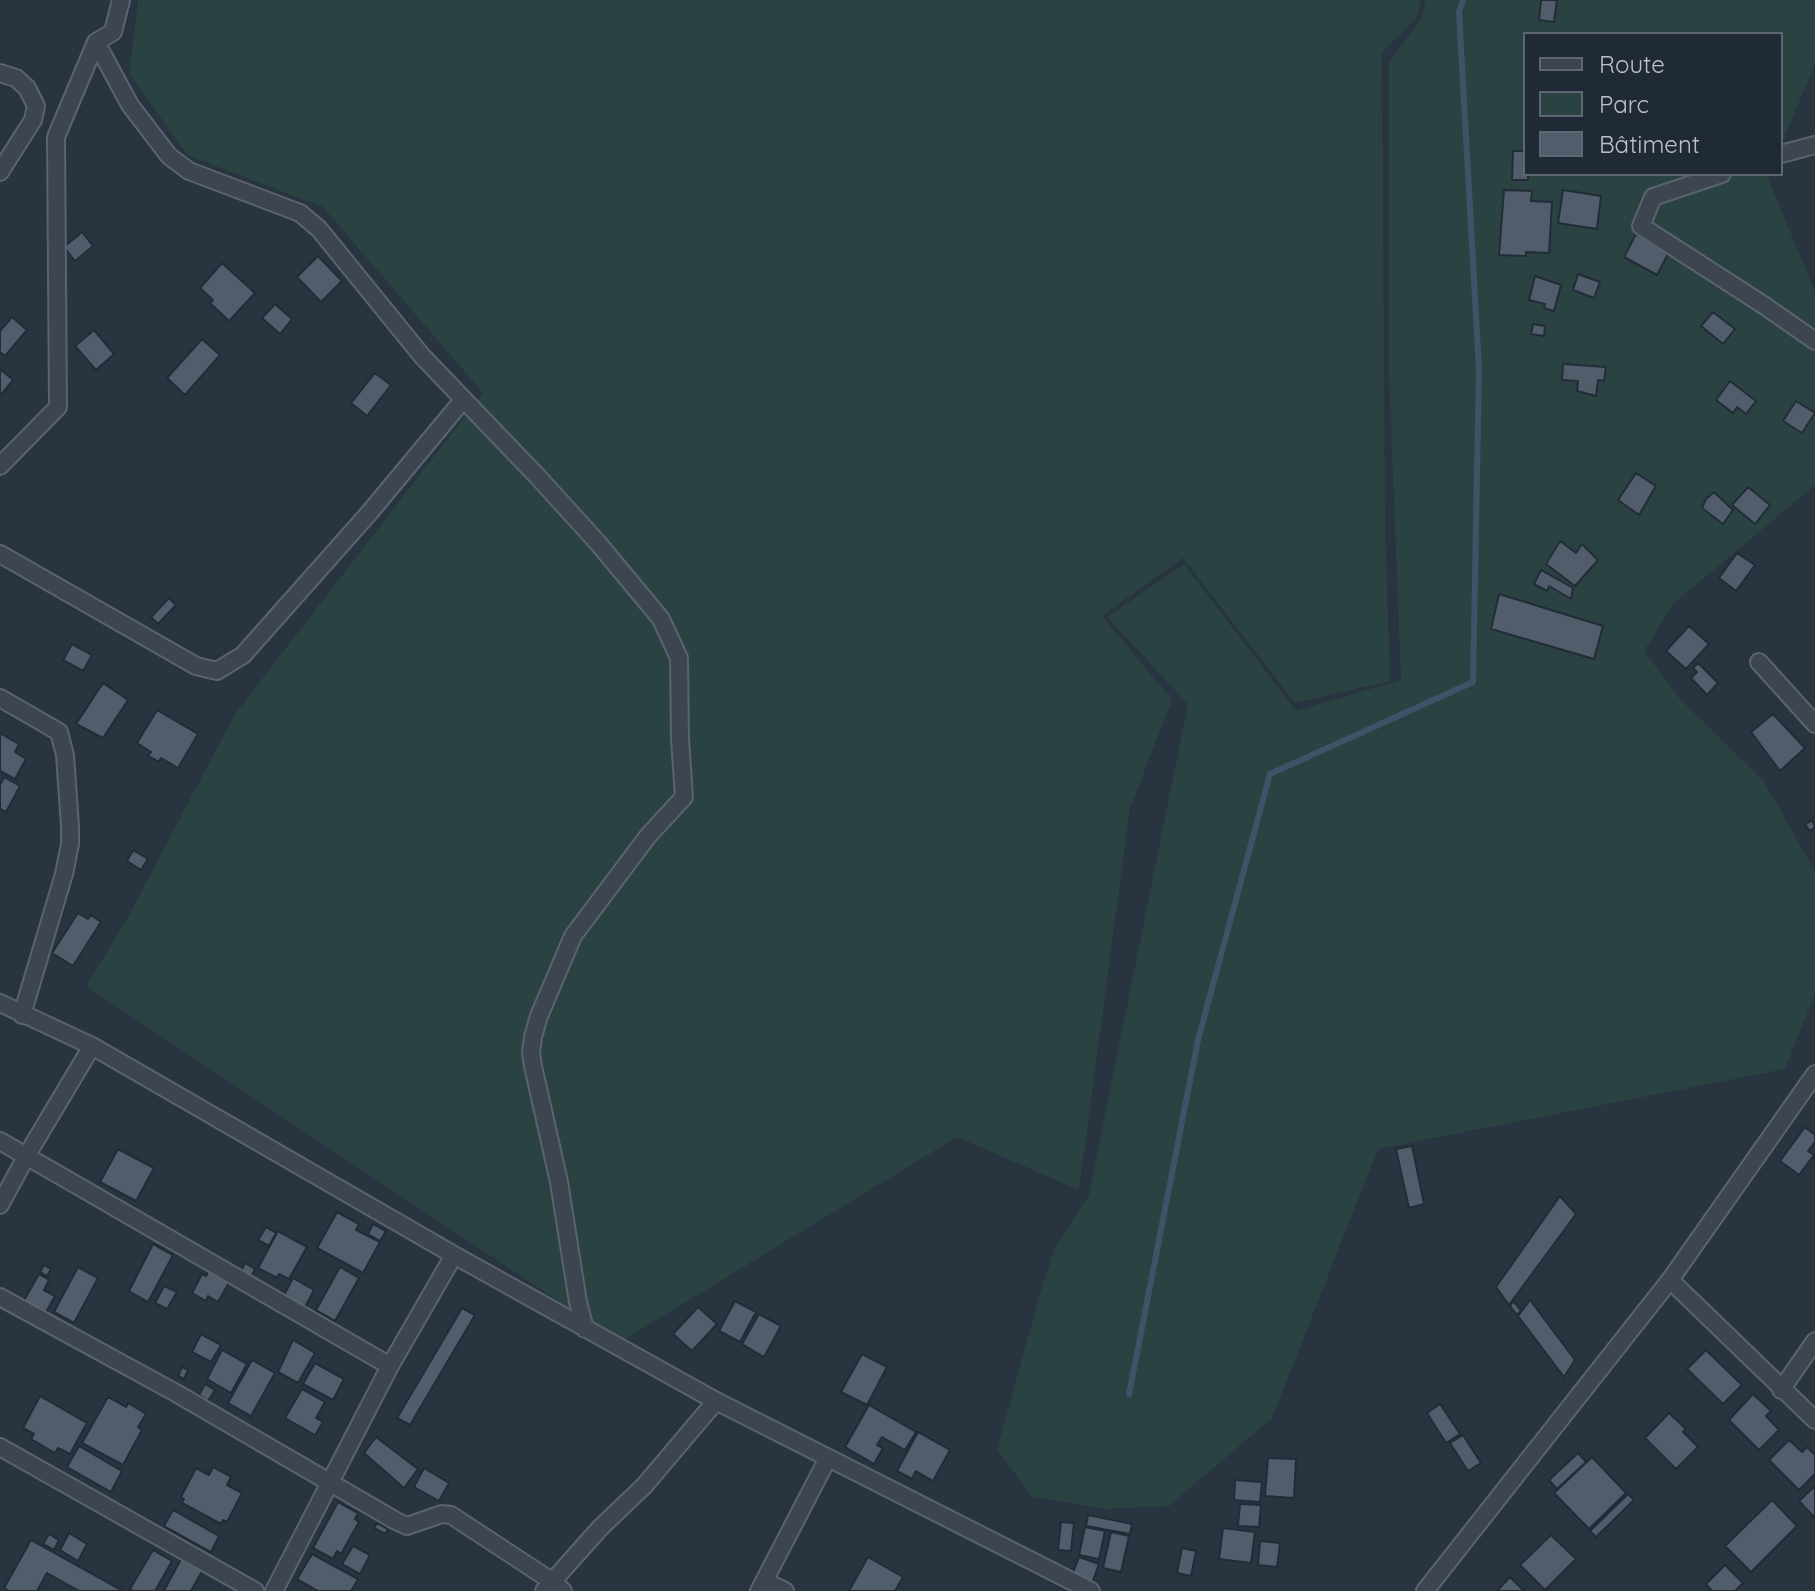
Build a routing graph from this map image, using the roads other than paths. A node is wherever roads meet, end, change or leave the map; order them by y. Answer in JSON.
{"nodes":[{"id":1,"x":121,"y":0,"type":"edge"},
{"id":2,"x":96,"y":42,"type":"junction"},
{"id":3,"x":0,"y":73,"type":"edge"},
{"id":4,"x":1815,"y":145,"type":"edge"},
{"id":5,"x":1783,"y":153,"type":"edge"},
{"id":6,"x":0,"y":172,"type":"edge"},
{"id":7,"x":1716,"y":176,"type":"edge"},
{"id":8,"x":1815,"y":341,"type":"edge"},
{"id":9,"x":463,"y":400,"type":"junction"},
{"id":10,"x":0,"y":466,"type":"edge"},
{"id":11,"x":0,"y":554,"type":"edge"},
{"id":12,"x":1759,"y":662,"type":"dead end"},
{"id":13,"x":0,"y":698,"type":"edge"},
{"id":14,"x":1815,"y":724,"type":"edge"},
{"id":15,"x":0,"y":1003,"type":"edge"},
{"id":16,"x":22,"y":1015,"type":"junction"},
{"id":17,"x":92,"y":1046,"type":"junction"},
{"id":18,"x":1815,"y":1074,"type":"edge"},
{"id":19,"x":0,"y":1141,"type":"edge"},
{"id":20,"x":27,"y":1155,"type":"junction"},
{"id":21,"x":0,"y":1205,"type":"edge"},
{"id":22,"x":454,"y":1255,"type":"junction"},
{"id":23,"x":1670,"y":1280,"type":"junction"},
{"id":24,"x":0,"y":1297,"type":"edge"},
{"id":25,"x":585,"y":1329,"type":"junction"},
{"id":26,"x":1815,"y":1341,"type":"edge"},
{"id":27,"x":390,"y":1366,"type":"junction"},
{"id":28,"x":1781,"y":1390,"type":"junction"},
{"id":29,"x":716,"y":1401,"type":"junction"},
{"id":30,"x":1815,"y":1420,"type":"edge"},
{"id":31,"x":0,"y":1447,"type":"edge"},
{"id":32,"x":828,"y":1458,"type":"junction"},
{"id":33,"x":330,"y":1483,"type":"junction"},
{"id":34,"x":762,"y":1586,"type":"edge"},
{"id":35,"x":553,"y":1588,"type":"edge"},
{"id":36,"x":255,"y":1591,"type":"edge"},
{"id":37,"x":274,"y":1591,"type":"edge"},
{"id":38,"x":785,"y":1591,"type":"edge"},
{"id":39,"x":1091,"y":1591,"type":"edge"},
{"id":40,"x":1425,"y":1591,"type":"edge"}],
"edges":[{"from":1,"to":2,"type":"street"},
{"from":2,"to":9,"type":"street"},
{"from":2,"to":10,"type":"street"},
{"from":3,"to":6,"type":"street"},
{"from":4,"to":5,"type":"street"},
{"from":7,"to":8,"type":"street"},
{"from":9,"to":11,"type":"street"},
{"from":9,"to":25,"type":"street"},
{"from":12,"to":14,"type":"street"},
{"from":13,"to":16,"type":"street"},
{"from":15,"to":16,"type":"street"},
{"from":16,"to":17,"type":"street"},
{"from":17,"to":20,"type":"street"},
{"from":17,"to":22,"type":"street"},
{"from":18,"to":23,"type":"street"},
{"from":19,"to":20,"type":"street"},
{"from":20,"to":21,"type":"street"},
{"from":20,"to":27,"type":"street"},
{"from":22,"to":25,"type":"street"},
{"from":22,"to":27,"type":"street"},
{"from":23,"to":28,"type":"street"},
{"from":23,"to":40,"type":"street"},
{"from":24,"to":33,"type":"street"},
{"from":25,"to":29,"type":"street"},
{"from":26,"to":28,"type":"street"},
{"from":27,"to":33,"type":"street"},
{"from":28,"to":30,"type":"street"},
{"from":29,"to":32,"type":"street"},
{"from":29,"to":35,"type":"street"},
{"from":31,"to":36,"type":"street"},
{"from":32,"to":34,"type":"street"},
{"from":32,"to":39,"type":"street"},
{"from":33,"to":35,"type":"street"},
{"from":33,"to":37,"type":"street"},
{"from":34,"to":38,"type":"street"}]}
